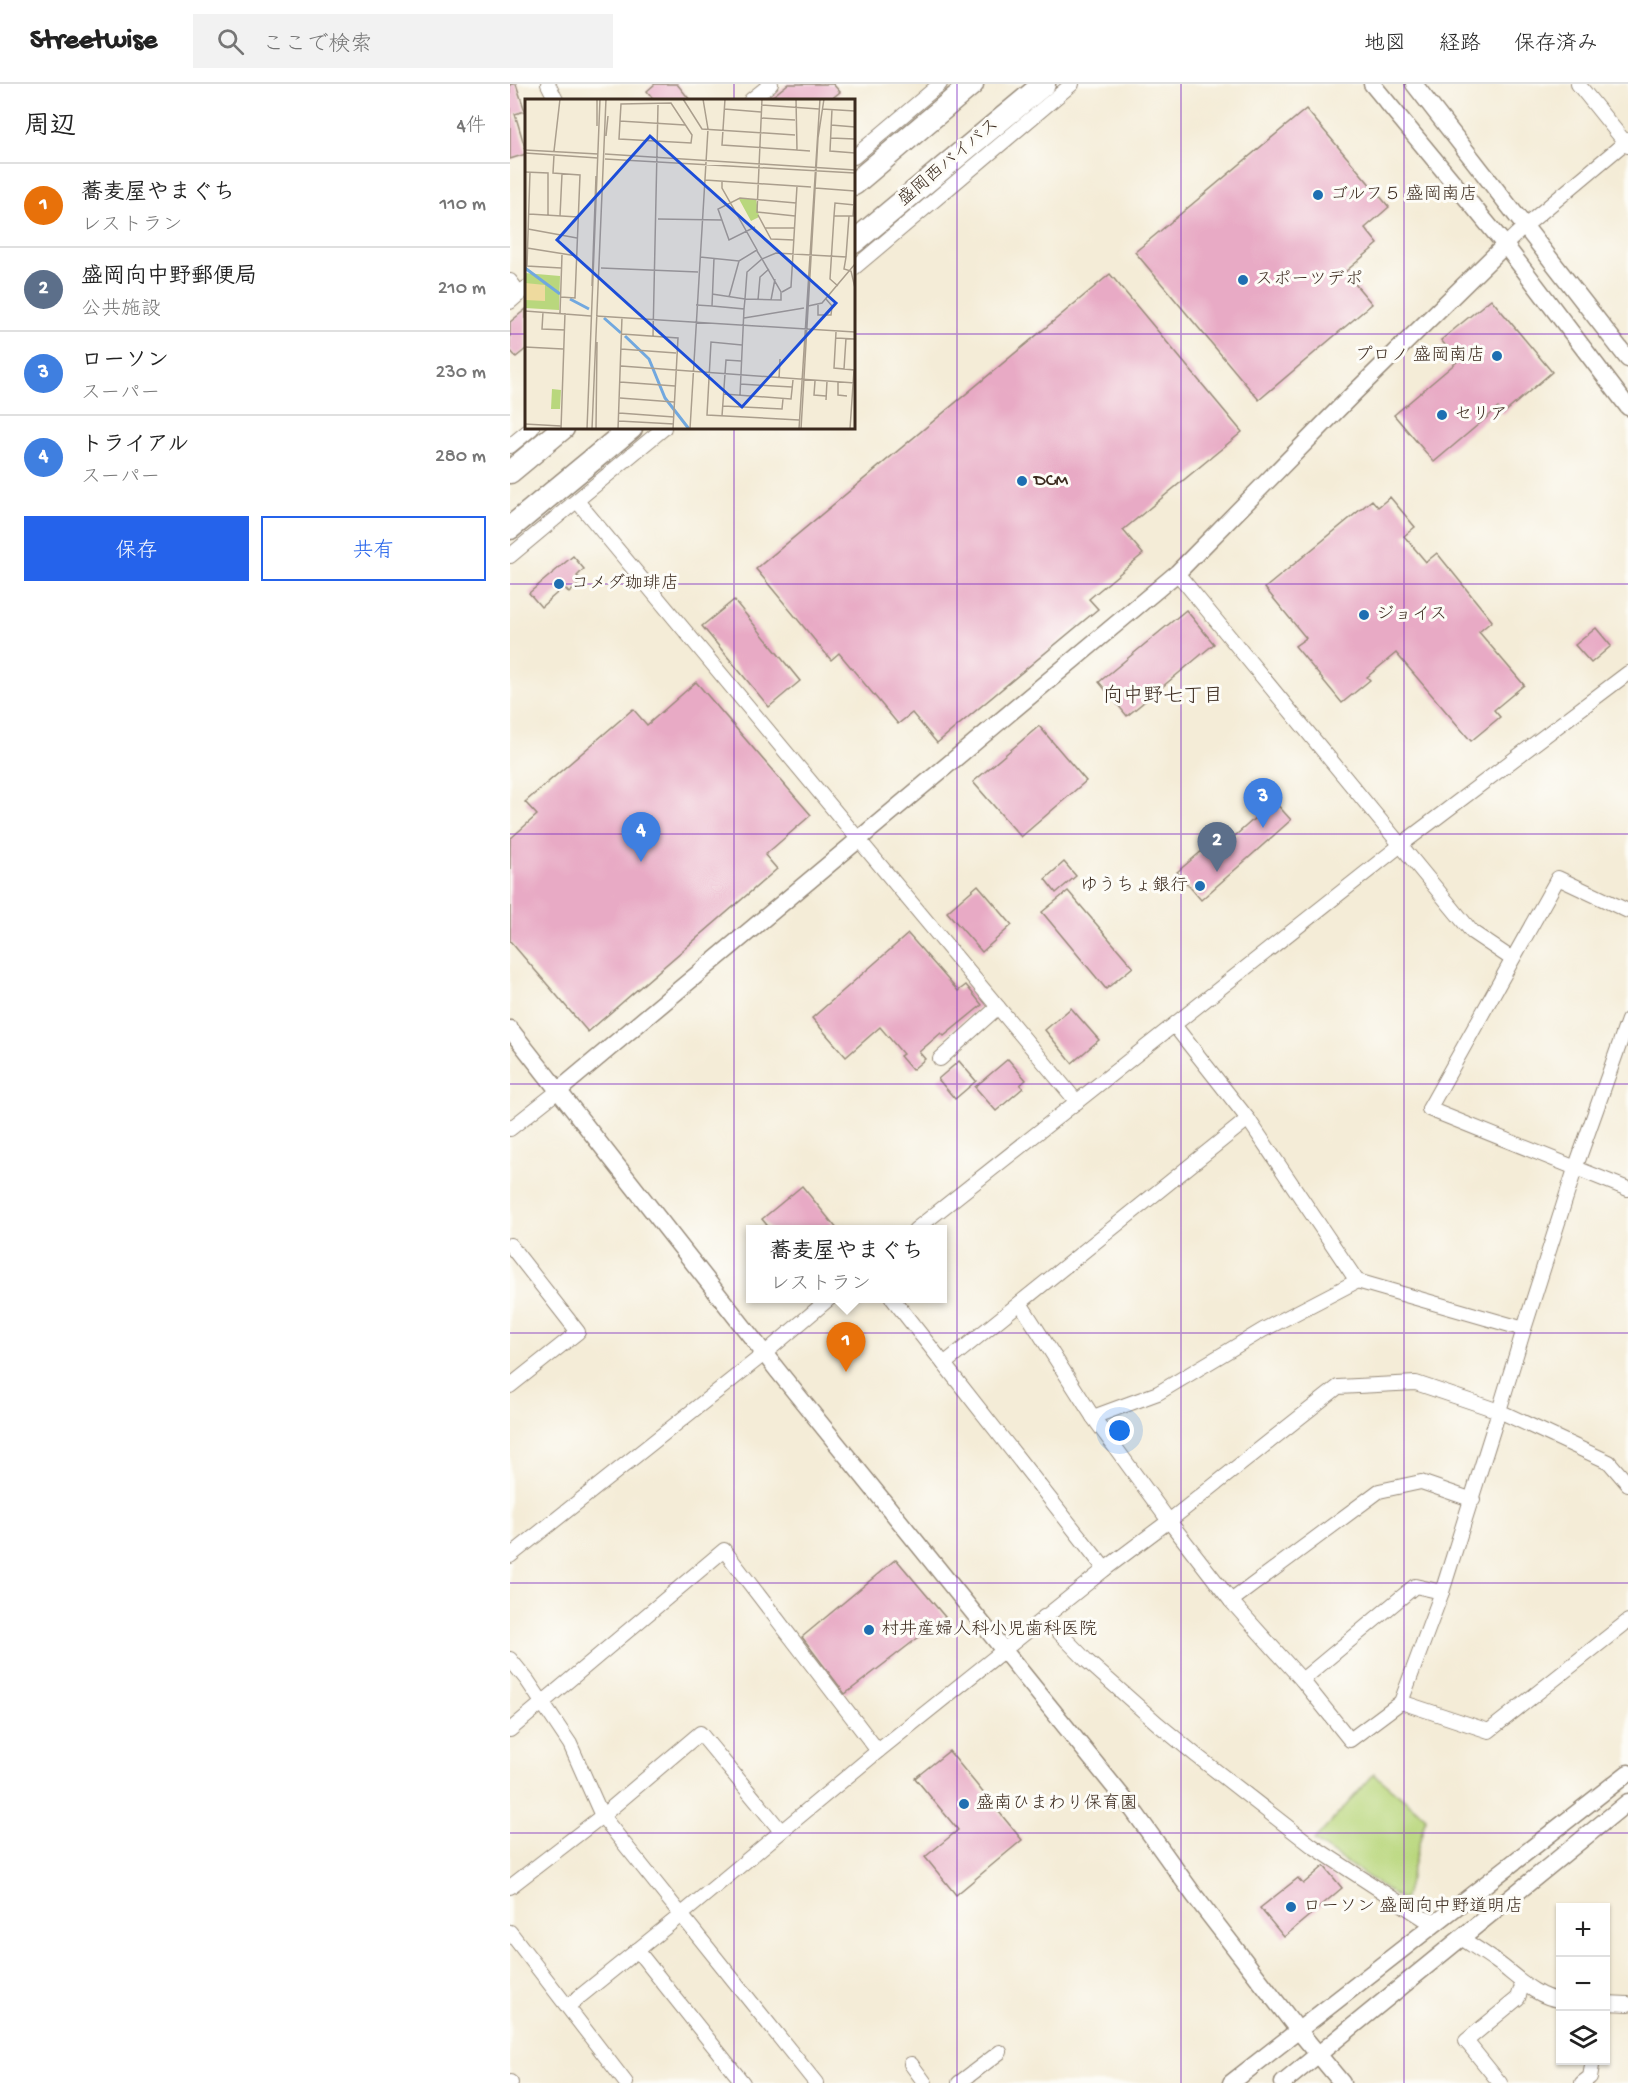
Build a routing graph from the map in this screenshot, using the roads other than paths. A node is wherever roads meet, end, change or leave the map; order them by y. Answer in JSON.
{"nodes":[{"id":1,"x":548,"y":84,"type":"edge"},
{"id":2,"x":940,"y":84,"type":"edge"},
{"id":3,"x":972,"y":84,"type":"edge"},
{"id":4,"x":1044,"y":84,"type":"edge"},
{"id":5,"x":1072,"y":84,"type":"edge"},
{"id":6,"x":1372,"y":84,"type":"edge"},
{"id":7,"x":1414,"y":84,"type":"edge"},
{"id":8,"x":1578,"y":84,"type":"edge"},
{"id":9,"x":556,"y":99,"type":"edge"},
{"id":10,"x":1627,"y":143,"type":"edge"},
{"id":11,"x":855,"y":156,"type":"edge"},
{"id":12,"x":855,"y":183,"type":"edge"},
{"id":13,"x":1524,"y":226,"type":"junction"},
{"id":14,"x":855,"y":241,"type":"edge"},
{"id":15,"x":1505,"y":245,"type":"junction"},
{"id":16,"x":855,"y":267,"type":"edge"},
{"id":17,"x":510,"y":280,"type":"edge"},
{"id":18,"x":519,"y":295,"type":"edge"},
{"id":19,"x":1628,"y":359,"type":"edge"},
{"id":20,"x":1628,"y":407,"type":"edge"},
{"id":21,"x":531,"y":429,"type":"edge"},
{"id":22,"x":562,"y":429,"type":"edge"},
{"id":23,"x":630,"y":429,"type":"edge"},
{"id":24,"x":663,"y":429,"type":"edge"},
{"id":25,"x":510,"y":446,"type":"edge"},
{"id":26,"x":510,"y":472,"type":"edge"},
{"id":27,"x":577,"y":501,"type":"junction"},
{"id":28,"x":510,"y":528,"type":"edge"},
{"id":29,"x":510,"y":556,"type":"edge"},
{"id":30,"x":1177,"y":573,"type":"junction"},
{"id":31,"x":1628,"y":673,"type":"edge"},
{"id":32,"x":858,"y":839,"type":"junction"},
{"id":33,"x":1401,"y":844,"type":"junction"},
{"id":34,"x":1628,"y":911,"type":"edge"},
{"id":35,"x":1512,"y":959,"type":"junction"},
{"id":36,"x":998,"y":1008,"type":"junction"},
{"id":37,"x":1628,"y":1020,"type":"edge"},
{"id":38,"x":1174,"y":1025,"type":"junction"},
{"id":39,"x":510,"y":1029,"type":"edge"},
{"id":40,"x":940,"y":1059,"type":"dead end"},
{"id":41,"x":558,"y":1091,"type":"junction"},
{"id":42,"x":1077,"y":1102,"type":"junction"},
{"id":43,"x":1248,"y":1119,"type":"junction"},
{"id":44,"x":510,"y":1129,"type":"edge"},
{"id":45,"x":1575,"y":1169,"type":"junction"},
{"id":46,"x":1628,"y":1189,"type":"edge"},
{"id":47,"x":921,"y":1225,"type":"edge"},
{"id":48,"x":510,"y":1245,"type":"edge"},
{"id":49,"x":1357,"y":1281,"type":"junction"},
{"id":50,"x":825,"y":1303,"type":"edge"},
{"id":51,"x":895,"y":1303,"type":"edge"},
{"id":52,"x":1020,"y":1303,"type":"junction"},
{"id":53,"x":1524,"y":1329,"type":"junction"},
{"id":54,"x":764,"y":1354,"type":"junction"},
{"id":55,"x":945,"y":1364,"type":"junction"},
{"id":56,"x":510,"y":1386,"type":"edge"},
{"id":57,"x":1499,"y":1411,"type":"junction"},
{"id":58,"x":1093,"y":1417,"type":"junction"},
{"id":59,"x":1628,"y":1484,"type":"edge"},
{"id":60,"x":1473,"y":1500,"type":"junction"},
{"id":61,"x":1169,"y":1521,"type":"junction"},
{"id":62,"x":510,"y":1556,"type":"edge"},
{"id":63,"x":1105,"y":1569,"type":"junction"},
{"id":64,"x":1442,"y":1592,"type":"junction"},
{"id":65,"x":1231,"y":1601,"type":"junction"},
{"id":66,"x":1044,"y":1617,"type":"junction"},
{"id":67,"x":1628,"y":1621,"type":"edge"},
{"id":68,"x":1004,"y":1650,"type":"junction"},
{"id":69,"x":510,"y":1659,"type":"edge"},
{"id":70,"x":1302,"y":1680,"type":"junction"},
{"id":71,"x":1401,"y":1702,"type":"junction"},
{"id":72,"x":543,"y":1704,"type":"junction"},
{"id":73,"x":510,"y":1730,"type":"edge"},
{"id":74,"x":878,"y":1751,"type":"junction"},
{"id":75,"x":1628,"y":1773,"type":"edge"},
{"id":76,"x":1628,"y":1802,"type":"edge"},
{"id":77,"x":602,"y":1816,"type":"junction"},
{"id":78,"x":781,"y":1831,"type":"junction"},
{"id":79,"x":510,"y":1887,"type":"edge"},
{"id":80,"x":681,"y":1915,"type":"junction"},
{"id":81,"x":1436,"y":1922,"type":"junction"},
{"id":82,"x":510,"y":1932,"type":"edge"},
{"id":83,"x":1461,"y":1938,"type":"junction"},
{"id":84,"x":638,"y":1950,"type":"junction"},
{"id":85,"x":1523,"y":1983,"type":"junction"},
{"id":86,"x":1556,"y":2000,"type":"edge"},
{"id":87,"x":1610,"y":2003,"type":"edge"},
{"id":88,"x":1628,"y":2004,"type":"edge"},
{"id":89,"x":568,"y":2006,"type":"junction"},
{"id":90,"x":1298,"y":2030,"type":"junction"},
{"id":91,"x":1000,"y":2052,"type":"dead end"},
{"id":92,"x":1318,"y":2055,"type":"junction"},
{"id":93,"x":910,"y":2064,"type":"dead end"},
{"id":94,"x":1592,"y":2065,"type":"edge"},
{"id":95,"x":626,"y":2083,"type":"edge"},
{"id":96,"x":743,"y":2083,"type":"edge"},
{"id":97,"x":816,"y":2083,"type":"edge"},
{"id":98,"x":925,"y":2083,"type":"edge"},
{"id":99,"x":959,"y":2083,"type":"edge"},
{"id":100,"x":1231,"y":2083,"type":"edge"},
{"id":101,"x":1283,"y":2083,"type":"edge"},
{"id":102,"x":1342,"y":2083,"type":"edge"},
{"id":103,"x":1500,"y":2083,"type":"edge"},
{"id":104,"x":1582,"y":2083,"type":"edge"}],
"edges":[{"from":1,"to":9,"type":"street"},
{"from":2,"to":11,"type":"street"},
{"from":3,"to":12,"type":"highway"},
{"from":4,"to":14,"type":"highway","name":"盛岡西バイパス"},
{"from":5,"to":16,"type":"street"},
{"from":6,"to":15,"type":"street"},
{"from":7,"to":13,"type":"street"},
{"from":8,"to":10,"type":"street"},
{"from":10,"to":13,"type":"street"},
{"from":13,"to":15,"type":"street"},
{"from":13,"to":19,"type":"street"},
{"from":15,"to":20,"type":"street"},
{"from":15,"to":30,"type":"street"},
{"from":17,"to":18,"type":"street"},
{"from":21,"to":25,"type":"street"},
{"from":22,"to":26,"type":"highway"},
{"from":23,"to":28,"type":"highway"},
{"from":24,"to":27,"type":"street"},
{"from":27,"to":29,"type":"street"},
{"from":27,"to":32,"type":"street"},
{"from":30,"to":32,"type":"street"},
{"from":30,"to":33,"type":"street"},
{"from":31,"to":33,"type":"street"},
{"from":32,"to":36,"type":"street"},
{"from":32,"to":41,"type":"street"},
{"from":33,"to":35,"type":"street"},
{"from":33,"to":38,"type":"street"},
{"from":34,"to":35,"type":"street"},
{"from":35,"to":45,"type":"street"},
{"from":36,"to":40,"type":"street"},
{"from":36,"to":42,"type":"street"},
{"from":37,"to":45,"type":"street"},
{"from":38,"to":42,"type":"street"},
{"from":38,"to":43,"type":"street"},
{"from":39,"to":41,"type":"street"},
{"from":41,"to":44,"type":"street"},
{"from":41,"to":54,"type":"street"},
{"from":42,"to":47,"type":"street"},
{"from":43,"to":49,"type":"street"},
{"from":43,"to":52,"type":"street"},
{"from":45,"to":46,"type":"street"},
{"from":45,"to":53,"type":"street"},
{"from":48,"to":56,"type":"street"},
{"from":49,"to":53,"type":"street"},
{"from":49,"to":58,"type":"street"},
{"from":50,"to":54,"type":"street"},
{"from":51,"to":55,"type":"street"},
{"from":52,"to":55,"type":"street"},
{"from":52,"to":58,"type":"street"},
{"from":53,"to":57,"type":"street"},
{"from":54,"to":62,"type":"street"},
{"from":54,"to":68,"type":"street"},
{"from":55,"to":63,"type":"street"},
{"from":57,"to":59,"type":"street"},
{"from":57,"to":60,"type":"street"},
{"from":57,"to":61,"type":"street"},
{"from":58,"to":61,"type":"street"},
{"from":60,"to":64,"type":"street"},
{"from":60,"to":65,"type":"street"},
{"from":61,"to":63,"type":"street"},
{"from":61,"to":65,"type":"street"},
{"from":63,"to":66,"type":"street"},
{"from":64,"to":70,"type":"street"},
{"from":64,"to":71,"type":"street"},
{"from":65,"to":70,"type":"street"},
{"from":66,"to":68,"type":"street"},
{"from":66,"to":81,"type":"street"},
{"from":67,"to":71,"type":"street"},
{"from":68,"to":74,"type":"street"},
{"from":68,"to":90,"type":"street"},
{"from":69,"to":72,"type":"street"},
{"from":70,"to":71,"type":"street"},
{"from":72,"to":73,"type":"street"},
{"from":72,"to":74,"type":"street"},
{"from":72,"to":77,"type":"street"},
{"from":74,"to":78,"type":"street"},
{"from":75,"to":81,"type":"street"},
{"from":76,"to":83,"type":"street"},
{"from":77,"to":78,"type":"street"},
{"from":77,"to":79,"type":"street"},
{"from":77,"to":80,"type":"street"},
{"from":78,"to":80,"type":"street"},
{"from":80,"to":84,"type":"street"},
{"from":80,"to":97,"type":"street"},
{"from":81,"to":90,"type":"street"},
{"from":82,"to":89,"type":"street"},
{"from":83,"to":85,"type":"street"},
{"from":83,"to":92,"type":"street"},
{"from":84,"to":89,"type":"street"},
{"from":84,"to":96,"type":"street"},
{"from":85,"to":86,"type":"street"},
{"from":85,"to":103,"type":"street"},
{"from":87,"to":88,"type":"street"},
{"from":89,"to":95,"type":"street"},
{"from":90,"to":92,"type":"street"},
{"from":90,"to":100,"type":"street"},
{"from":91,"to":99,"type":"street"},
{"from":92,"to":101,"type":"street"},
{"from":92,"to":102,"type":"street"},
{"from":93,"to":98,"type":"street"},
{"from":94,"to":104,"type":"street"}]}
